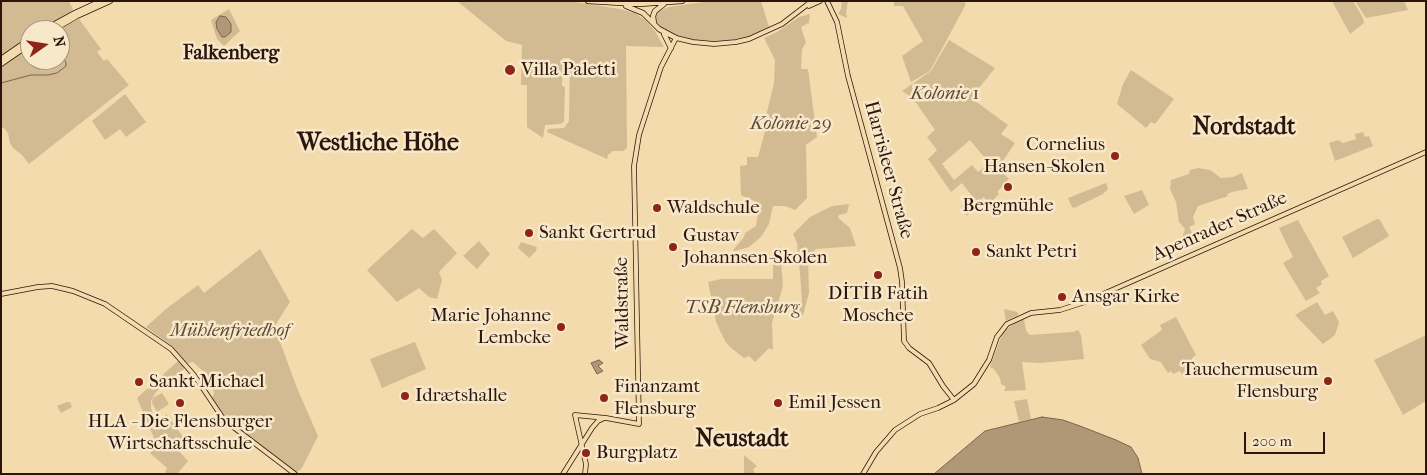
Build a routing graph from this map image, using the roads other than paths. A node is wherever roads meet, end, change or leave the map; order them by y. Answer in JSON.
{"nodes":[{"id":1,"x":101,"y":1,"type":"edge"},
{"id":2,"x":110,"y":1,"type":"edge"},
{"id":3,"x":588,"y":1,"type":"edge"},
{"id":4,"x":682,"y":1,"type":"edge"},
{"id":5,"x":812,"y":1,"type":"edge"},
{"id":6,"x":820,"y":1,"type":"edge"},
{"id":7,"x":827,"y":1,"type":"edge"},
{"id":8,"x":620,"y":4,"type":"junction"},
{"id":9,"x":667,"y":4,"type":"junction"},
{"id":10,"x":807,"y":7,"type":"junction"},
{"id":11,"x":85,"y":10,"type":"junction"},
{"id":12,"x":76,"y":14,"type":"junction"},
{"id":13,"x":64,"y":20,"type":"edge"},
{"id":14,"x":67,"y":20,"type":"edge"},
{"id":15,"x":655,"y":25,"type":"junction"},
{"id":16,"x":663,"y":32,"type":"junction"},
{"id":17,"x":676,"y":38,"type":"junction"},
{"id":18,"x":20,"y":46,"type":"edge"},
{"id":19,"x":670,"y":48,"type":"junction"},
{"id":20,"x":20,"y":51,"type":"edge"},
{"id":21,"x":1,"y":59,"type":"edge"},
{"id":22,"x":1,"y":64,"type":"edge"},
{"id":23,"x":1426,"y":152,"type":"edge"},
{"id":24,"x":1,"y":294,"type":"edge"},
{"id":25,"x":954,"y":400,"type":"junction"},
{"id":26,"x":588,"y":416,"type":"junction"},
{"id":27,"x":606,"y":418,"type":"junction"},
{"id":28,"x":592,"y":428,"type":"junction"},
{"id":29,"x":582,"y":444,"type":"junction"},
{"id":30,"x":295,"y":474,"type":"edge"},
{"id":31,"x":563,"y":474,"type":"edge"},
{"id":32,"x":585,"y":474,"type":"edge"},
{"id":33,"x":863,"y":474,"type":"edge"}],
"edges":[{"from":1,"to":11,"type":"highway"},
{"from":2,"to":11,"type":"highway"},
{"from":3,"to":8,"type":"highway"},
{"from":4,"to":9,"type":"highway"},
{"from":5,"to":10,"type":"main road"},
{"from":6,"to":10,"type":"main road"},
{"from":7,"to":25,"type":"main road","name":"Harrisleer Straße"},
{"from":8,"to":9,"type":"highway"},
{"from":8,"to":15,"type":"highway"},
{"from":9,"to":15,"type":"highway"},
{"from":10,"to":17,"type":"main road"},
{"from":11,"to":12,"type":"highway"},
{"from":12,"to":13,"type":"highway"},
{"from":12,"to":14,"type":"highway"},
{"from":15,"to":16,"type":"highway"},
{"from":16,"to":17,"type":"highway"},
{"from":16,"to":19,"type":"highway"},
{"from":17,"to":19,"type":"main road","name":"Waldstraße"},
{"from":18,"to":21,"type":"highway"},
{"from":19,"to":27,"type":"main road","name":"Waldstraße"},
{"from":20,"to":22,"type":"highway"},
{"from":23,"to":25,"type":"main road","name":"Apenrader Straße"},
{"from":24,"to":30,"type":"main road"},
{"from":25,"to":33,"type":"main road"},
{"from":26,"to":27,"type":"main road"},
{"from":26,"to":28,"type":"main road"},
{"from":26,"to":29,"type":"main road"},
{"from":27,"to":28,"type":"main road"},
{"from":28,"to":29,"type":"main road"},
{"from":29,"to":31,"type":"main road"},
{"from":29,"to":32,"type":"main road"}]}
